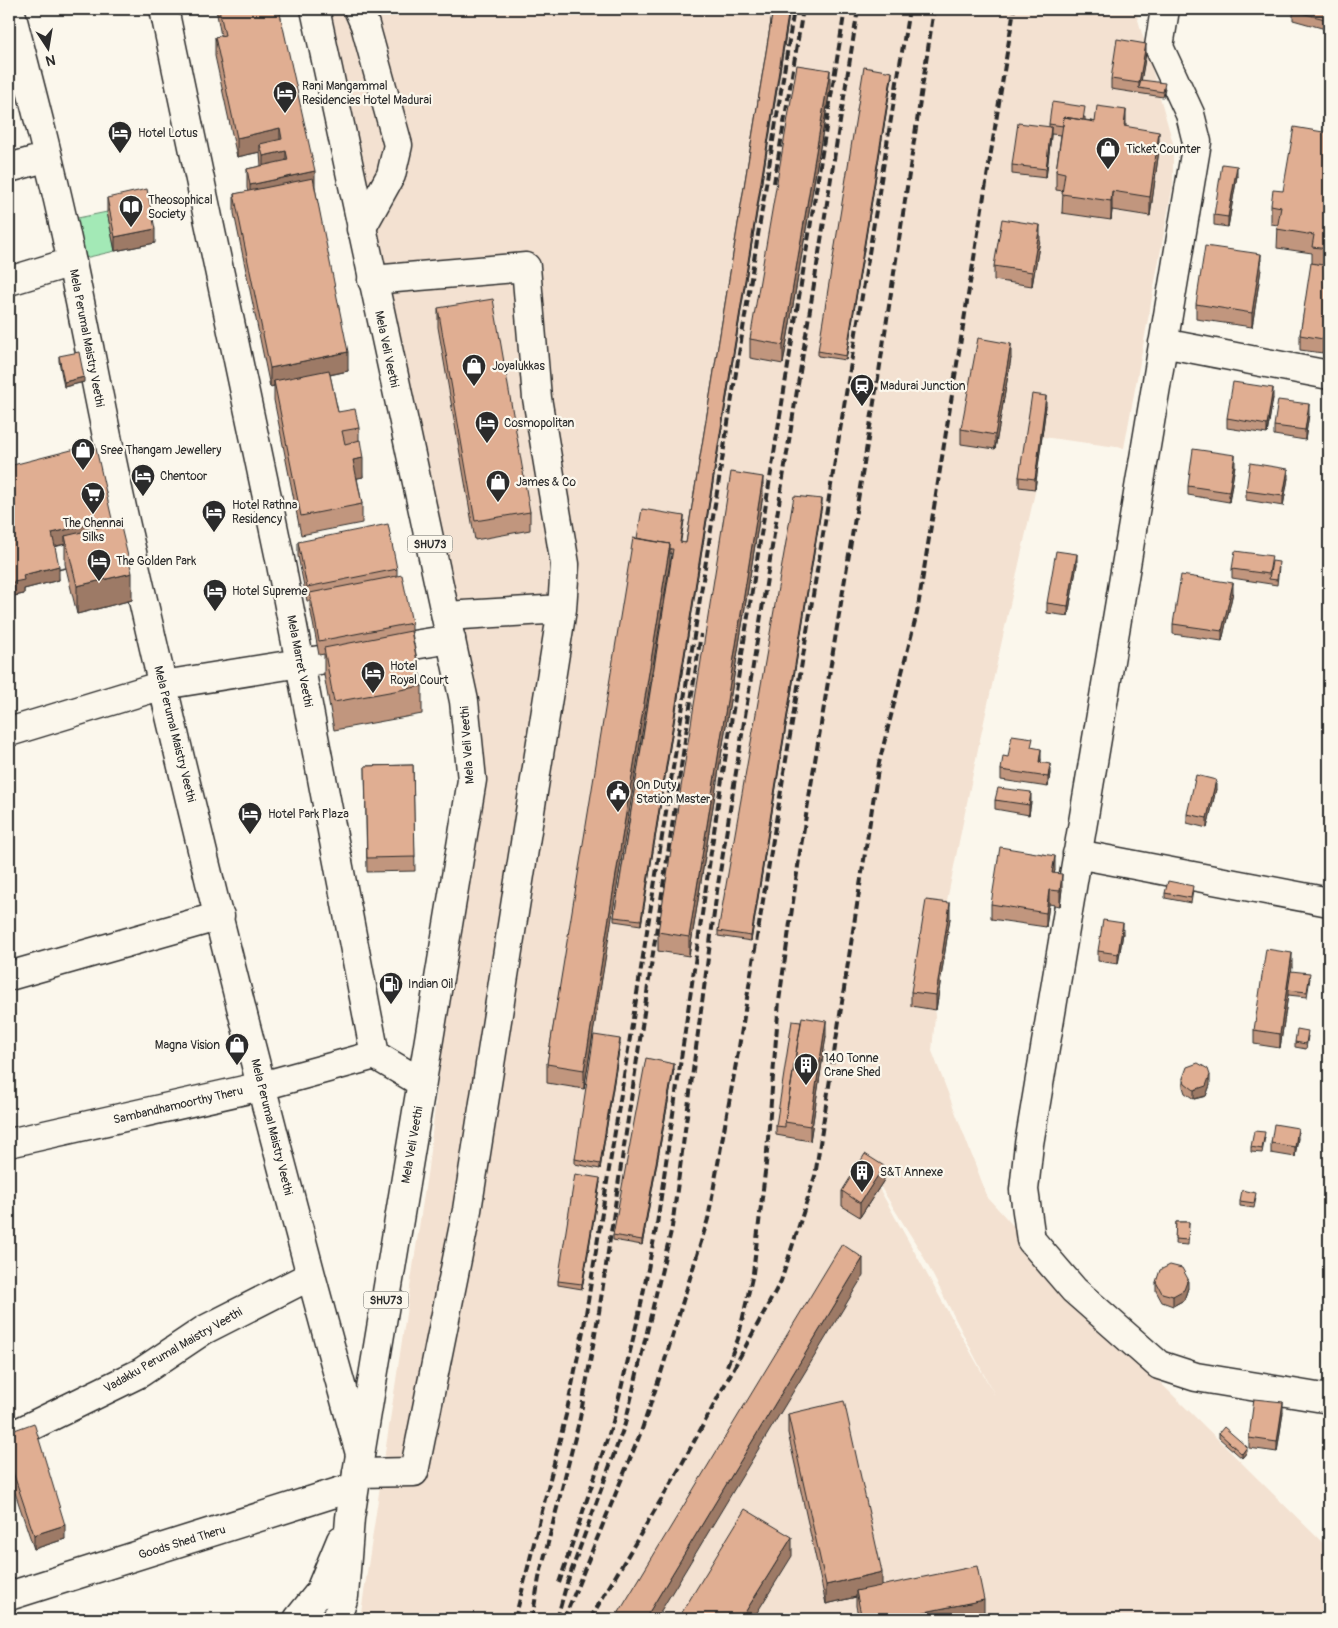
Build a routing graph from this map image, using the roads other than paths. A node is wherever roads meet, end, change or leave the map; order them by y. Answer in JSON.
{"nodes":[{"id":1,"x":10,"y":9,"type":"edge"},
{"id":2,"x":164,"y":9,"type":"edge"},
{"id":3,"x":315,"y":9,"type":"edge"},
{"id":4,"x":358,"y":9,"type":"edge"},
{"id":5,"x":1166,"y":11,"type":"edge"},
{"id":6,"x":48,"y":157,"type":"junction"},
{"id":7,"x":9,"y":168,"type":"edge"},
{"id":8,"x":361,"y":229,"type":"junction"},
{"id":9,"x":72,"y":262,"type":"junction"},
{"id":10,"x":372,"y":280,"type":"junction"},
{"id":11,"x":9,"y":281,"type":"edge"},
{"id":12,"x":1163,"y":343,"type":"junction"},
{"id":13,"x":1329,"y":374,"type":"edge"},
{"id":14,"x":107,"y":444,"type":"junction"},
{"id":15,"x":80,"y":450,"type":"edge"},
{"id":16,"x":128,"y":539,"type":"junction"},
{"id":17,"x":28,"y":561,"type":"edge"},
{"id":18,"x":562,"y":609,"type":"junction"},
{"id":19,"x":448,"y":627,"type":"junction"},
{"id":20,"x":301,"y":664,"type":"junction"},
{"id":21,"x":163,"y":685,"type":"junction"},
{"id":22,"x":9,"y":732,"type":"edge"},
{"id":23,"x":1077,"y":854,"type":"junction"},
{"id":24,"x":1329,"y":902,"type":"edge"},
{"id":25,"x":220,"y":916,"type":"junction"},
{"id":26,"x":9,"y":976,"type":"edge"},
{"id":27,"x":376,"y":1055,"type":"junction"},
{"id":28,"x":422,"y":1083,"type":"junction"},
{"id":29,"x":262,"y":1086,"type":"junction"},
{"id":30,"x":9,"y":1143,"type":"edge"},
{"id":31,"x":310,"y":1276,"type":"junction"},
{"id":32,"x":1329,"y":1399,"type":"edge"},
{"id":33,"x":9,"y":1438,"type":"edge"},
{"id":34,"x":357,"y":1471,"type":"junction"},
{"id":35,"x":350,"y":1518,"type":"junction"},
{"id":36,"x":9,"y":1596,"type":"edge"},
{"id":37,"x":298,"y":1619,"type":"edge"},
{"id":38,"x":336,"y":1619,"type":"edge"}],
"edges":[{"from":1,"to":6,"type":"street","name":"Mela Perumal Maistry Veethi"},
{"from":2,"to":20,"type":"street","name":"Mela Marret Veethi"},
{"from":3,"to":8,"type":"street","name":"Mela Veli Veethi","number":"SHU73"},
{"from":4,"to":8,"type":"street"},
{"from":5,"to":12,"type":"street"},
{"from":6,"to":7,"type":"street"},
{"from":6,"to":9,"type":"street","name":"Mela Perumal Maistry Veethi"},
{"from":8,"to":10,"type":"street","name":"Mela Veli Veethi","number":"SHU73"},
{"from":9,"to":11,"type":"street"},
{"from":9,"to":14,"type":"street","name":"Mela Perumal Maistry Veethi"},
{"from":10,"to":18,"type":"street"},
{"from":10,"to":19,"type":"street","name":"Mela Veli Veethi","number":"SHU73"},
{"from":12,"to":13,"type":"street"},
{"from":12,"to":23,"type":"street"},
{"from":14,"to":15,"type":"street"},
{"from":14,"to":16,"type":"street","name":"Mela Perumal Maistry Veethi"},
{"from":16,"to":17,"type":"street"},
{"from":16,"to":21,"type":"street","name":"Mela Perumal Maistry Veethi"},
{"from":18,"to":19,"type":"street"},
{"from":18,"to":34,"type":"street","name":"Goods Shed Theru"},
{"from":19,"to":20,"type":"street"},
{"from":19,"to":28,"type":"street","name":"Mela Veli Veethi","number":"SHU73"},
{"from":20,"to":21,"type":"street"},
{"from":20,"to":27,"type":"street","name":"Mela Marret Veethi"},
{"from":21,"to":22,"type":"street"},
{"from":21,"to":25,"type":"street","name":"Mela Perumal Maistry Veethi"},
{"from":23,"to":24,"type":"street"},
{"from":23,"to":32,"type":"street"},
{"from":25,"to":26,"type":"street"},
{"from":25,"to":29,"type":"street","name":"Mela Perumal Maistry Veethi"},
{"from":27,"to":28,"type":"street"},
{"from":27,"to":29,"type":"street","name":"Sambandhamoorthy Theru"},
{"from":28,"to":34,"type":"street","name":"Mela Veli Veethi","number":"SHU73"},
{"from":29,"to":30,"type":"street","name":"Sambandhamoorthy Theru"},
{"from":29,"to":31,"type":"street","name":"Mela Perumal Maistry Veethi"},
{"from":31,"to":33,"type":"street","name":"Vadakku Perumal Maistry Veethi"},
{"from":31,"to":34,"type":"street","name":"Mela Perumal Maistry Veethi"},
{"from":34,"to":35,"type":"street","name":"Mela Veli Veethi","number":"SHU73"},
{"from":34,"to":36,"type":"street","name":"Goods Shed Theru"},
{"from":35,"to":37,"type":"street","name":"Mela Veli Veethi","number":"SHU73"},
{"from":35,"to":38,"type":"street","name":"Mela Veli Veethi","number":"SHU73"}]}
